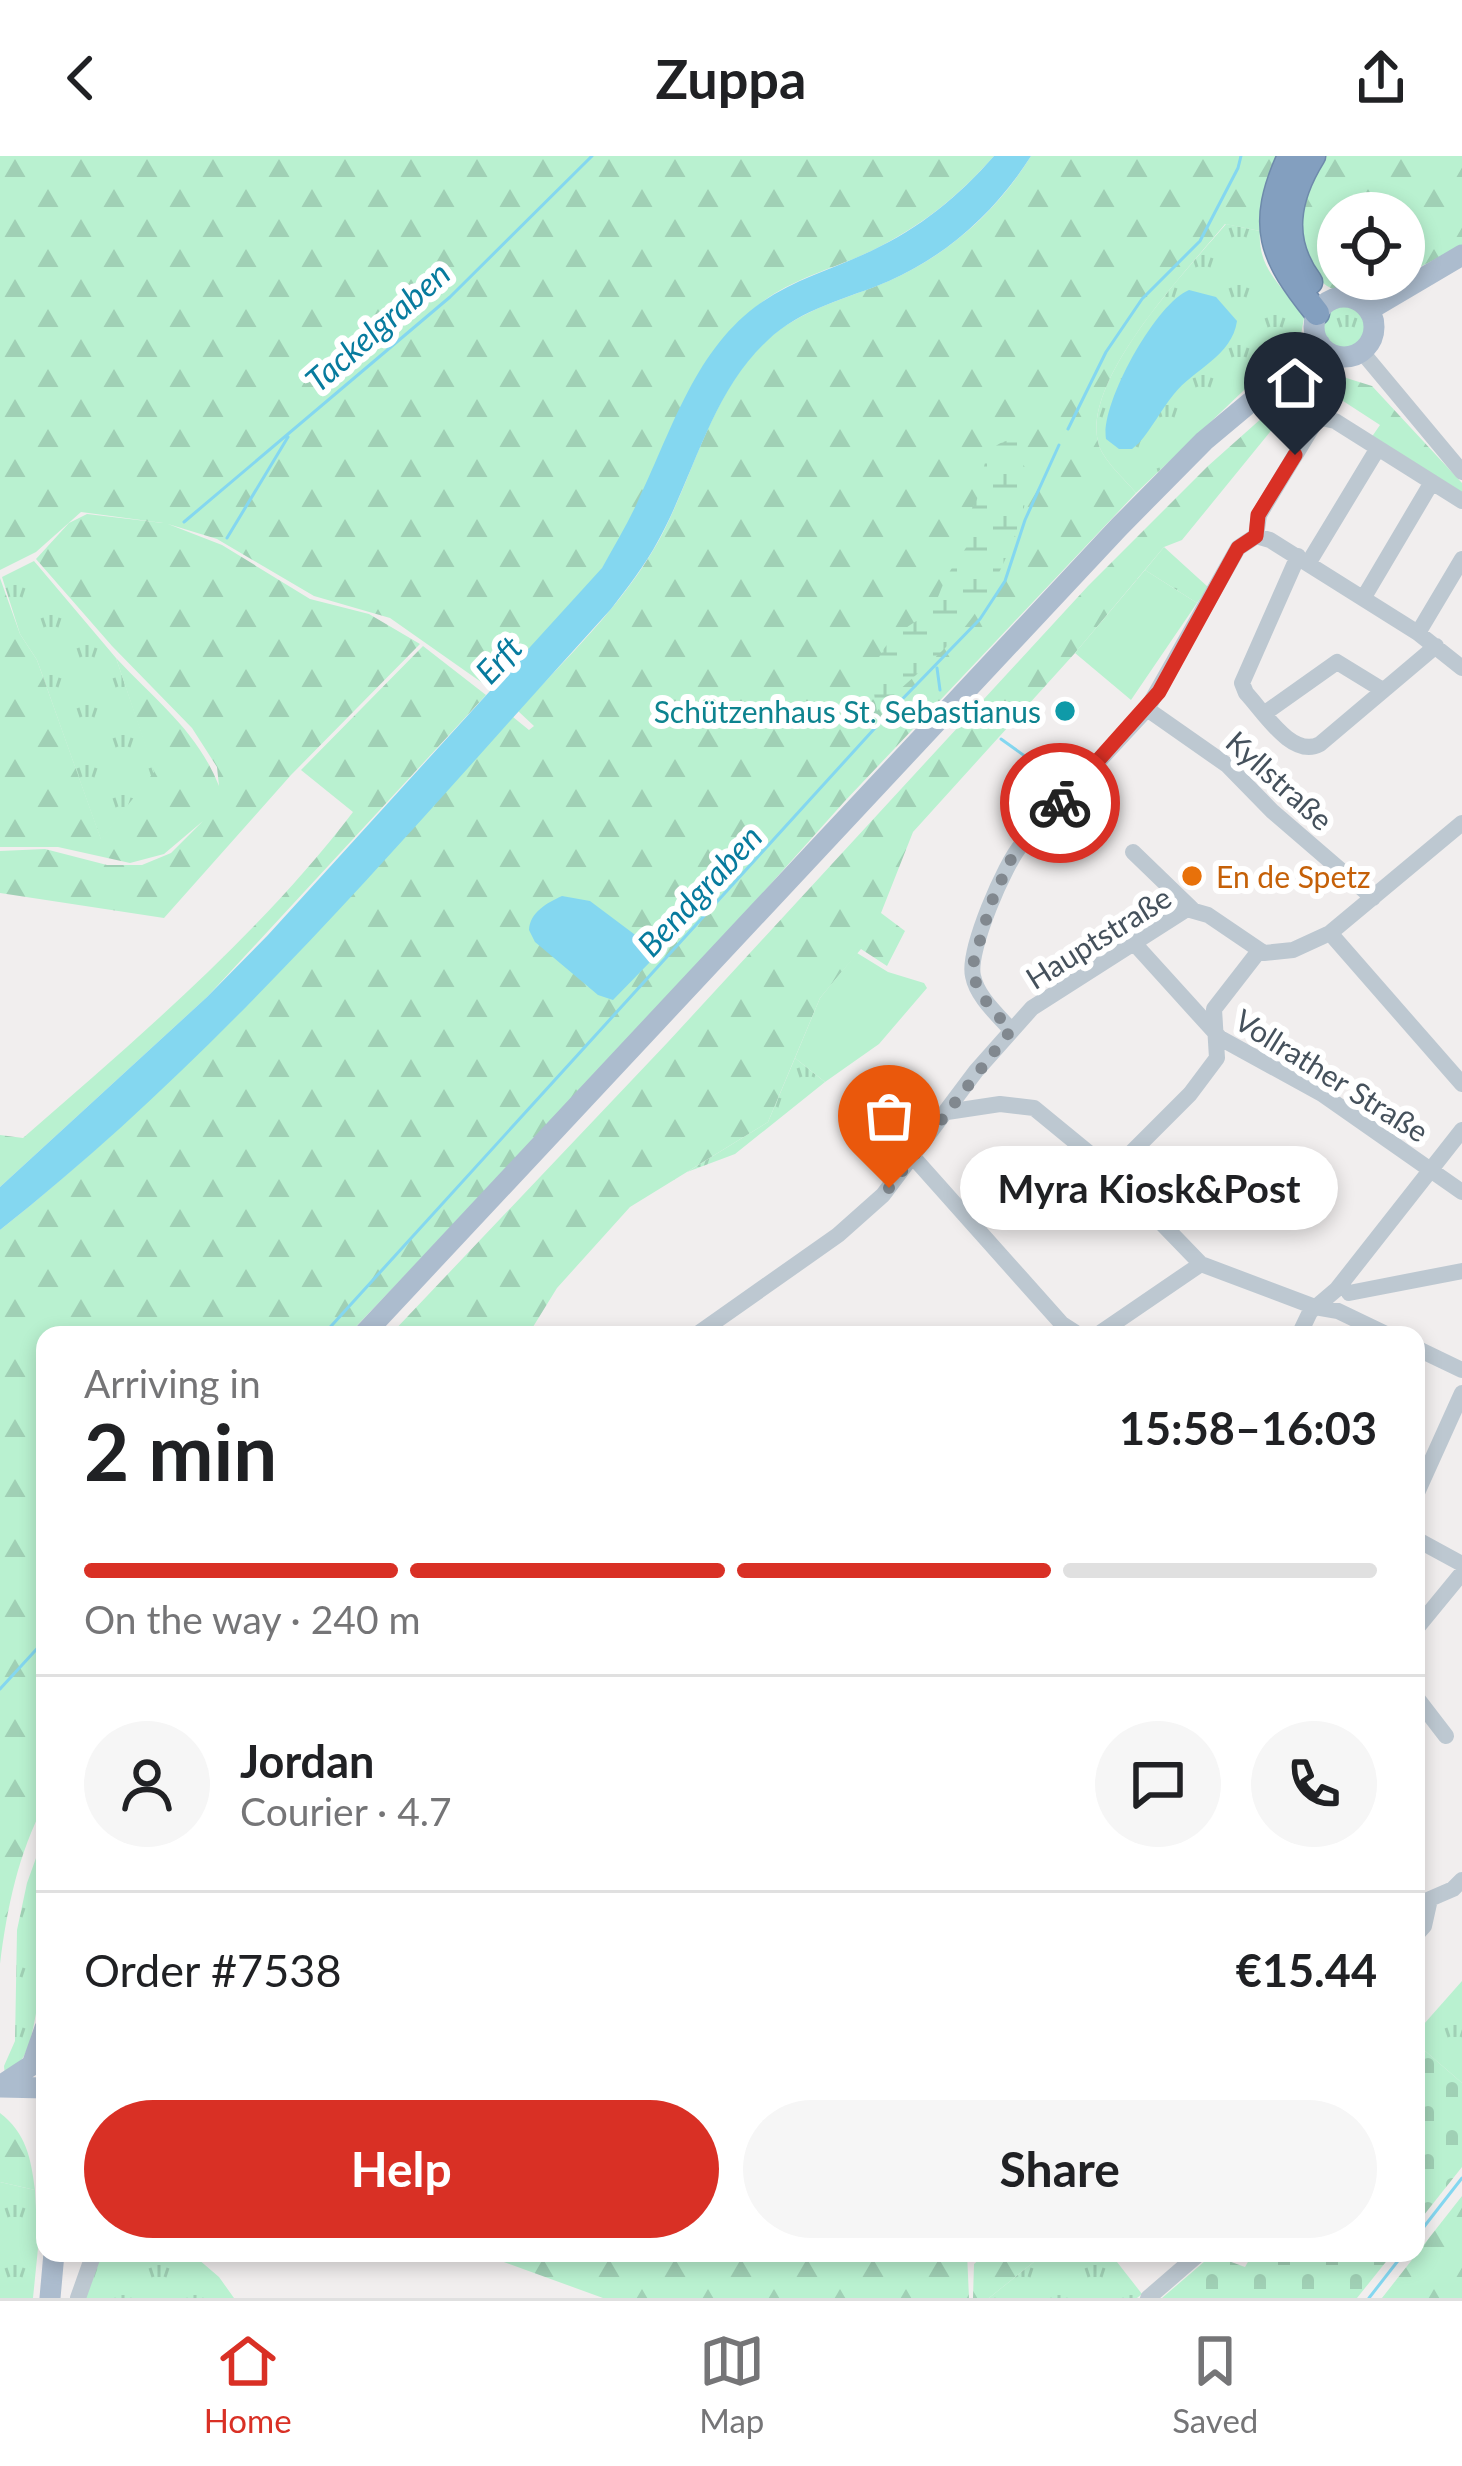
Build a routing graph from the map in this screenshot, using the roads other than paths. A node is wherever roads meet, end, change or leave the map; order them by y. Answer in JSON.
{"nodes":[{"id":1,"x":1290,"y":156,"type":"edge"},
{"id":2,"x":1313,"y":156,"type":"edge"},
{"id":3,"x":1462,"y":255,"type":"edge"},
{"id":4,"x":1322,"y":307,"type":"junction"},
{"id":5,"x":1369,"y":310,"type":"junction"},
{"id":6,"x":1320,"y":344,"type":"junction"},
{"id":7,"x":1362,"y":352,"type":"junction"},
{"id":8,"x":1378,"y":448,"type":"junction"},
{"id":9,"x":1462,"y":472,"type":"edge"},
{"id":10,"x":1432,"y":482,"type":"junction"},
{"id":11,"x":1462,"y":501,"type":"edge"},
{"id":12,"x":1256,"y":536,"type":"junction"},
{"id":13,"x":1303,"y":559,"type":"junction"},
{"id":14,"x":1462,"y":560,"type":"edge"},
{"id":15,"x":1364,"y":597,"type":"junction"},
{"id":16,"x":1418,"y":633,"type":"junction"},
{"id":17,"x":1436,"y":646,"type":"junction"},
{"id":18,"x":1462,"y":668,"type":"edge"},
{"id":19,"x":1381,"y":689,"type":"junction"},
{"id":20,"x":1147,"y":709,"type":"junction"},
{"id":21,"x":1264,"y":713,"type":"junction"},
{"id":22,"x":1462,"y":823,"type":"edge"},
{"id":23,"x":1132,"y":852,"type":"dead end"},
{"id":24,"x":1373,"y":898,"type":"junction"},
{"id":25,"x":1192,"y":910,"type":"junction"},
{"id":26,"x":1330,"y":933,"type":"junction"},
{"id":27,"x":1132,"y":942,"type":"junction"},
{"id":28,"x":1259,"y":951,"type":"junction"},
{"id":29,"x":1011,"y":1030,"type":"junction"},
{"id":30,"x":1215,"y":1034,"type":"junction"},
{"id":31,"x":1462,"y":1084,"type":"edge"},
{"id":32,"x":947,"y":1112,"type":"junction"},
{"id":33,"x":1462,"y":1130,"type":"edge"},
{"id":34,"x":914,"y":1158,"type":"junction"},
{"id":35,"x":1431,"y":1170,"type":"junction"},
{"id":36,"x":1112,"y":1172,"type":"junction"},
{"id":37,"x":1462,"y":1192,"type":"edge"},
{"id":38,"x":1028,"y":1208,"type":"dead end"},
{"id":39,"x":1202,"y":1264,"type":"junction"},
{"id":40,"x":1462,"y":1270,"type":"edge"},
{"id":41,"x":1349,"y":1292,"type":"dead end"},
{"id":42,"x":1315,"y":1307,"type":"junction"},
{"id":43,"x":371,"y":1326,"type":"edge"},
{"id":44,"x":710,"y":1326,"type":"edge"},
{"id":45,"x":1065,"y":1326,"type":"edge"},
{"id":46,"x":1110,"y":1326,"type":"edge"},
{"id":47,"x":1304,"y":1326,"type":"edge"},
{"id":48,"x":1369,"y":1326,"type":"edge"},
{"id":49,"x":1425,"y":1352,"type":"edge"},
{"id":50,"x":1462,"y":1370,"type":"edge"},
{"id":51,"x":1462,"y":1393,"type":"edge"},
{"id":52,"x":1425,"y":1475,"type":"edge"},
{"id":53,"x":1425,"y":1545,"type":"edge"},
{"id":54,"x":1462,"y":1568,"type":"edge"},
{"id":55,"x":1425,"y":1617,"type":"edge"},
{"id":56,"x":1425,"y":1709,"type":"edge"},
{"id":57,"x":1446,"y":1736,"type":"dead end"},
{"id":58,"x":1462,"y":1880,"type":"edge"},
{"id":59,"x":1425,"y":1901,"type":"edge"},
{"id":60,"x":36,"y":2056,"type":"edge"},
{"id":61,"x":0,"y":2087,"type":"edge"},
{"id":62,"x":36,"y":2088,"type":"edge"},
{"id":63,"x":53,"y":2262,"type":"edge"},
{"id":64,"x":91,"y":2262,"type":"edge"},
{"id":65,"x":1190,"y":2262,"type":"edge"},
{"id":66,"x":50,"y":2298,"type":"edge"},
{"id":67,"x":78,"y":2298,"type":"edge"},
{"id":68,"x":1148,"y":2298,"type":"edge"}],
"edges":[{"from":1,"to":4,"type":"highway"},
{"from":2,"to":4,"type":"highway"},
{"from":3,"to":5,"type":"main road"},
{"from":4,"to":5,"type":"main road"},
{"from":4,"to":6,"type":"main road"},
{"from":5,"to":7,"type":"main road"},
{"from":6,"to":7,"type":"main road"},
{"from":6,"to":43,"type":"main road"},
{"from":7,"to":9,"type":"street"},
{"from":8,"to":10,"type":"street"},
{"from":8,"to":12,"type":"street"},
{"from":8,"to":13,"type":"street"},
{"from":10,"to":11,"type":"street"},
{"from":10,"to":15,"type":"street"},
{"from":12,"to":13,"type":"street"},
{"from":12,"to":20,"type":"street"},
{"from":13,"to":15,"type":"street"},
{"from":13,"to":21,"type":"street"},
{"from":14,"to":16,"type":"street"},
{"from":15,"to":16,"type":"street"},
{"from":16,"to":17,"type":"street"},
{"from":17,"to":18,"type":"street"},
{"from":17,"to":19,"type":"street"},
{"from":19,"to":21,"type":"street"},
{"from":19,"to":21,"type":"street"},
{"from":20,"to":24,"type":"street","name":"Kyllstraße"},
{"from":20,"to":29,"type":"street"},
{"from":22,"to":24,"type":"street"},
{"from":23,"to":25,"type":"street"},
{"from":24,"to":26,"type":"street"},
{"from":25,"to":27,"type":"street","name":"Hauptstraße"},
{"from":25,"to":28,"type":"street","name":"Hauptstraße"},
{"from":26,"to":28,"type":"street"},
{"from":26,"to":31,"type":"street"},
{"from":27,"to":29,"type":"street","name":"Hauptstraße"},
{"from":27,"to":30,"type":"street","name":"Vollrather Straße"},
{"from":28,"to":30,"type":"street"},
{"from":29,"to":32,"type":"street","name":"Hauptstraße"},
{"from":30,"to":35,"type":"street","name":"Vollrather Straße"},
{"from":30,"to":36,"type":"street"},
{"from":32,"to":34,"type":"street","name":"Hauptstraße"},
{"from":32,"to":36,"type":"street"},
{"from":33,"to":35,"type":"street"},
{"from":34,"to":44,"type":"street","name":"Hauptstraße"},
{"from":34,"to":45,"type":"street"},
{"from":35,"to":37,"type":"street","name":"Vollrather Straße"},
{"from":35,"to":42,"type":"street"},
{"from":36,"to":38,"type":"street"},
{"from":36,"to":39,"type":"street"},
{"from":39,"to":42,"type":"street"},
{"from":39,"to":46,"type":"street"},
{"from":40,"to":41,"type":"street"},
{"from":42,"to":47,"type":"street"},
{"from":42,"to":48,"type":"street"},
{"from":49,"to":50,"type":"street"},
{"from":51,"to":52,"type":"street"},
{"from":53,"to":54,"type":"street"},
{"from":54,"to":55,"type":"street"},
{"from":56,"to":57,"type":"street"},
{"from":58,"to":59,"type":"street"},
{"from":60,"to":61,"type":"main road"},
{"from":61,"to":62,"type":"main road"},
{"from":63,"to":66,"type":"main road"},
{"from":64,"to":67,"type":"street"},
{"from":65,"to":68,"type":"street"}]}
